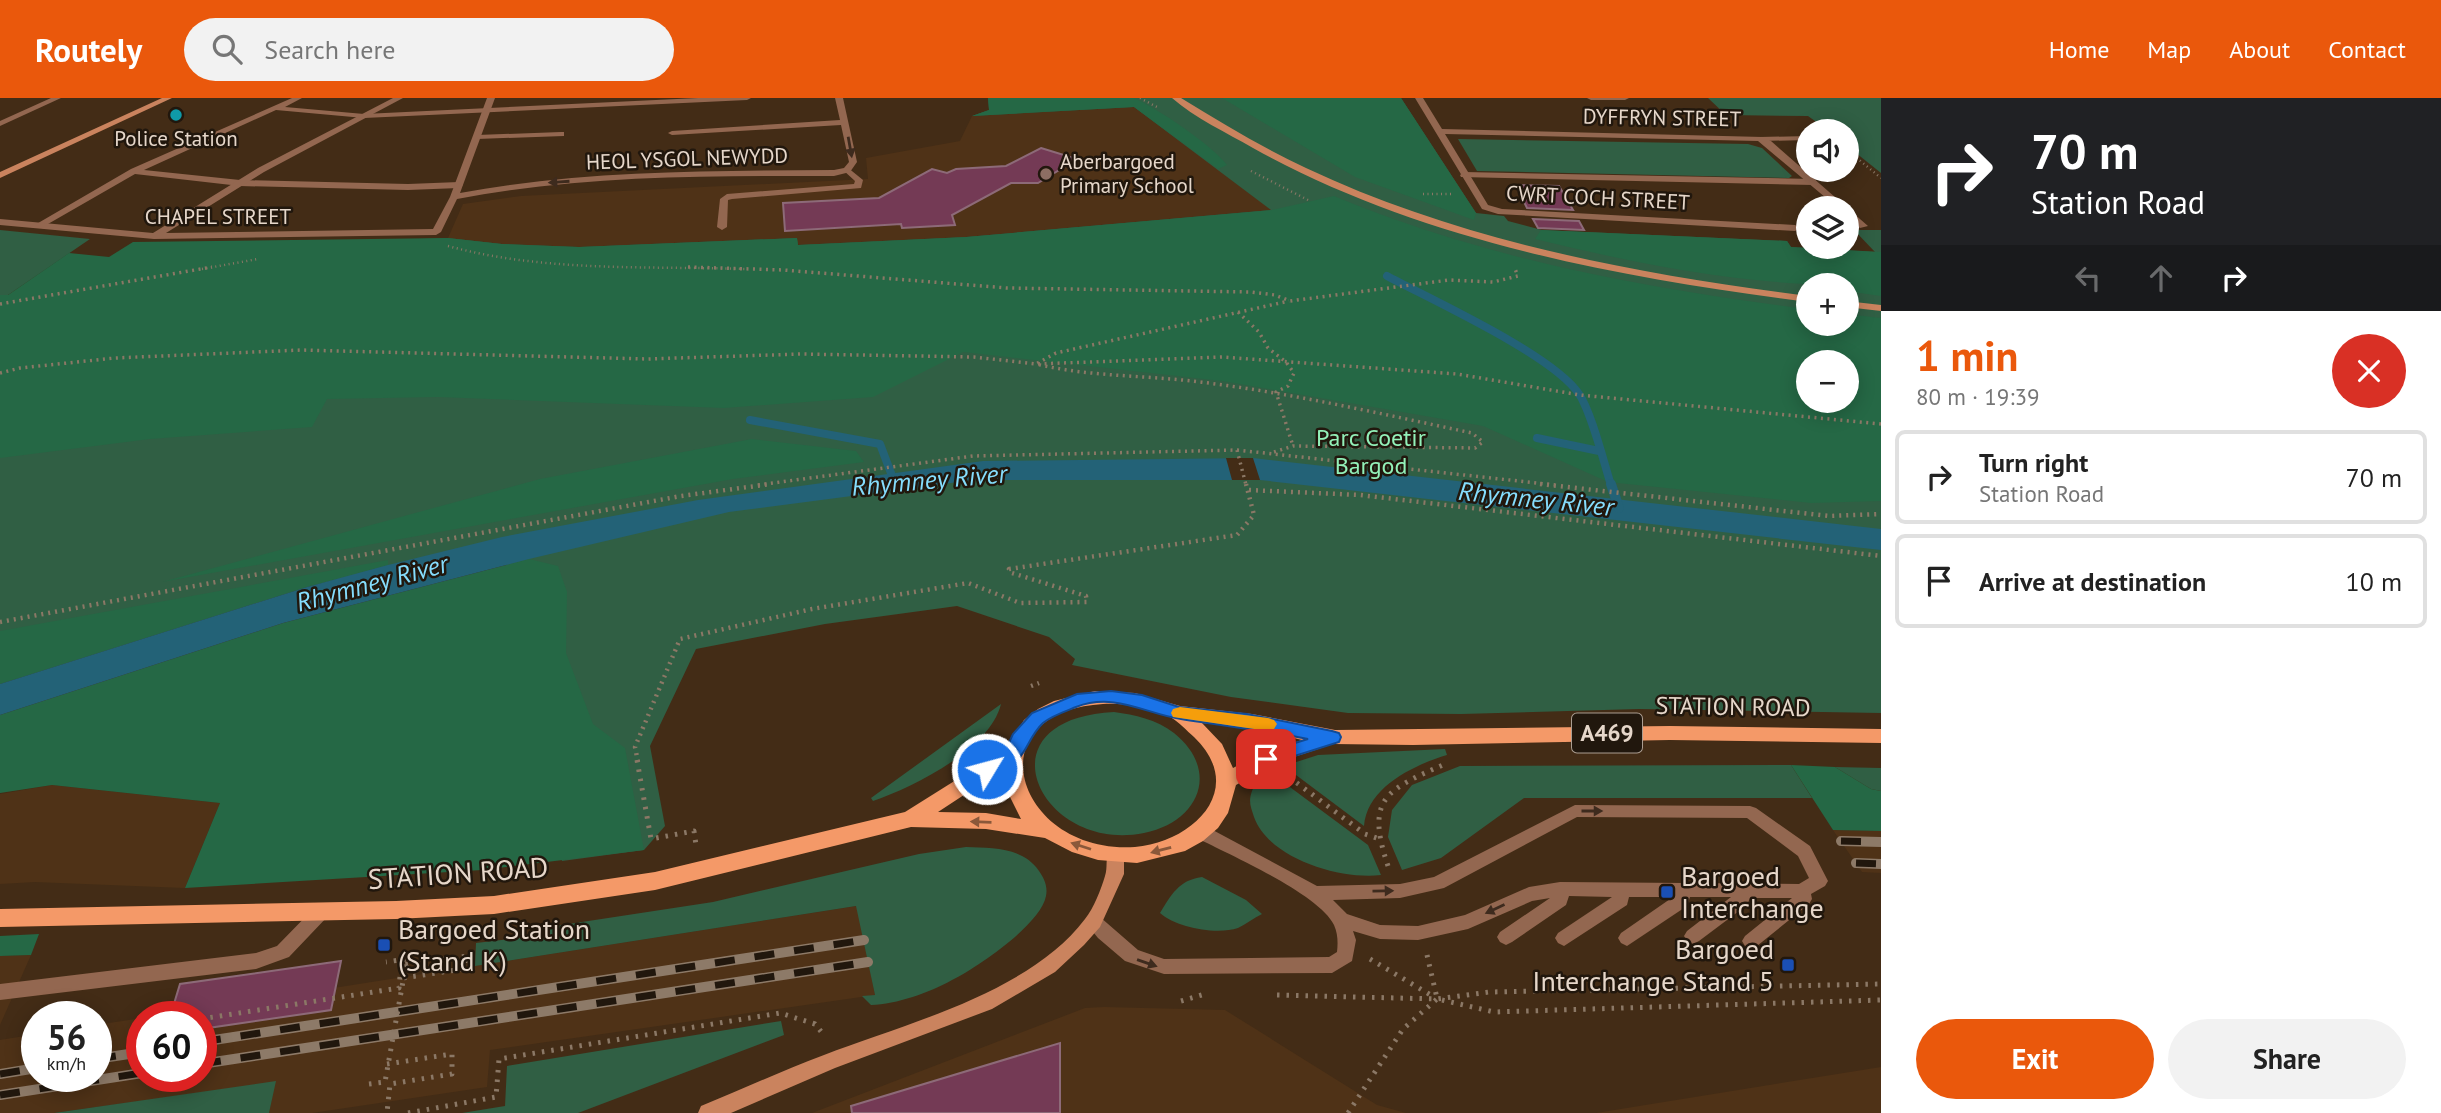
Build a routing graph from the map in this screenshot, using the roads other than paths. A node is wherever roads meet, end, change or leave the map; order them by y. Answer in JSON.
{"nodes":[{"id":1,"x":57,"y":98,"type":"edge"},
{"id":2,"x":167,"y":98,"type":"edge"},
{"id":3,"x":298,"y":98,"type":"edge"},
{"id":4,"x":399,"y":98,"type":"edge"},
{"id":5,"x":491,"y":98,"type":"edge"},
{"id":6,"x":747,"y":98,"type":"edge"},
{"id":7,"x":839,"y":98,"type":"edge"},
{"id":8,"x":1176,"y":98,"type":"edge"},
{"id":9,"x":1419,"y":98,"type":"edge"},
{"id":10,"x":1591,"y":98,"type":"edge"},
{"id":11,"x":1625,"y":98,"type":"edge"},
{"id":12,"x":275,"y":108,"type":"junction"},
{"id":13,"x":487,"y":111,"type":"junction"},
{"id":14,"x":365,"y":116,"type":"junction"},
{"id":15,"x":846,"y":122,"type":"junction"},
{"id":16,"x":0,"y":124,"type":"edge"},
{"id":17,"x":1438,"y":131,"type":"junction"},
{"id":18,"x":561,"y":134,"type":"dead end"},
{"id":19,"x":477,"y":137,"type":"junction"},
{"id":20,"x":1796,"y":138,"type":"edge"},
{"id":21,"x":1759,"y":139,"type":"junction"},
{"id":22,"x":672,"y":143,"type":"dead end"},
{"id":23,"x":1796,"y":168,"type":"edge"},
{"id":24,"x":847,"y":170,"type":"junction"},
{"id":25,"x":134,"y":172,"type":"junction"},
{"id":26,"x":1464,"y":175,"type":"junction"},
{"id":27,"x":0,"y":176,"type":"edge"},
{"id":28,"x":1796,"y":182,"type":"edge"},
{"id":29,"x":1813,"y":182,"type":"edge"},
{"id":30,"x":240,"y":183,"type":"junction"},
{"id":31,"x":459,"y":185,"type":"junction"},
{"id":32,"x":1828,"y":196,"type":"edge"},
{"id":33,"x":454,"y":197,"type":"junction"},
{"id":34,"x":0,"y":222,"type":"edge"},
{"id":35,"x":1859,"y":223,"type":"edge"},
{"id":36,"x":38,"y":226,"type":"junction"},
{"id":37,"x":1863,"y":226,"type":"dead end"},
{"id":38,"x":722,"y":227,"type":"dead end"},
{"id":39,"x":1795,"y":228,"type":"dead end"},
{"id":40,"x":154,"y":236,"type":"junction"},
{"id":41,"x":1796,"y":297,"type":"edge"},
{"id":42,"x":1859,"y":305,"type":"edge"},
{"id":43,"x":1881,"y":308,"type":"edge"},
{"id":44,"x":1178,"y":713,"type":"junction"},
{"id":45,"x":1881,"y":736,"type":"edge"},
{"id":46,"x":1332,"y":737,"type":"junction"},
{"id":47,"x":1013,"y":753,"type":"junction"},
{"id":48,"x":1225,"y":782,"type":"junction"},
{"id":49,"x":911,"y":819,"type":"junction"},
{"id":50,"x":1049,"y":831,"type":"junction"},
{"id":51,"x":1203,"y":833,"type":"junction"},
{"id":52,"x":1115,"y":855,"type":"junction"},
{"id":53,"x":1560,"y":889,"type":"junction"},
{"id":54,"x":1682,"y":889,"type":"junction"},
{"id":55,"x":1740,"y":889,"type":"junction"},
{"id":56,"x":1620,"y":890,"type":"junction"},
{"id":57,"x":1801,"y":891,"type":"junction"},
{"id":58,"x":1315,"y":893,"type":"junction"},
{"id":59,"x":323,"y":910,"type":"junction"},
{"id":60,"x":0,"y":918,"type":"edge"},
{"id":61,"x":1341,"y":919,"type":"junction"},
{"id":62,"x":1094,"y":922,"type":"junction"},
{"id":63,"x":1693,"y":936,"type":"dead end"},
{"id":64,"x":1506,"y":937,"type":"dead end"},
{"id":65,"x":1564,"y":938,"type":"dead end"},
{"id":66,"x":1627,"y":938,"type":"dead end"},
{"id":67,"x":1751,"y":941,"type":"dead end"},
{"id":68,"x":0,"y":992,"type":"edge"},
{"id":69,"x":708,"y":1113,"type":"edge"}],
"edges":[{"from":1,"to":16,"type":"street"},
{"from":2,"to":27,"type":"street"},
{"from":3,"to":12,"type":"street"},
{"from":4,"to":14,"type":"street"},
{"from":5,"to":13,"type":"street"},
{"from":6,"to":13,"type":"street"},
{"from":7,"to":15,"type":"street"},
{"from":8,"to":41,"type":"street"},
{"from":9,"to":17,"type":"street","name":"CWRT COCH STREET"},
{"from":10,"to":11,"type":"street"},
{"from":12,"to":14,"type":"street"},
{"from":12,"to":25,"type":"street"},
{"from":13,"to":14,"type":"street"},
{"from":13,"to":19,"type":"street"},
{"from":14,"to":30,"type":"street"},
{"from":15,"to":22,"type":"street"},
{"from":15,"to":24,"type":"street","one_way":true},
{"from":17,"to":21,"type":"street","name":"DYFFRYN STREET"},
{"from":17,"to":26,"type":"street","name":"CWRT COCH STREET"},
{"from":18,"to":19,"type":"street"},
{"from":19,"to":31,"type":"street"},
{"from":20,"to":21,"type":"street","name":"DYFFRYN STREET"},
{"from":21,"to":23,"type":"street"},
{"from":24,"to":33,"type":"street","name":"HEOL YSGOL NEWYDD","one_way":true},
{"from":24,"to":38,"type":"street"},
{"from":25,"to":30,"type":"street"},
{"from":25,"to":36,"type":"street"},
{"from":26,"to":28,"type":"street"},
{"from":26,"to":39,"type":"street","name":"CWRT COCH STREET"},
{"from":29,"to":32,"type":"street"},
{"from":30,"to":31,"type":"street"},
{"from":30,"to":40,"type":"street"},
{"from":31,"to":33,"type":"street"},
{"from":33,"to":40,"type":"street","name":"CHAPEL STREET"},
{"from":34,"to":36,"type":"street","name":"CHAPEL STREET"},
{"from":35,"to":37,"type":"street"},
{"from":36,"to":40,"type":"street","name":"CHAPEL STREET"},
{"from":42,"to":43,"type":"street"},
{"from":44,"to":46,"type":"main road","name":"STATION ROAD","number":"A469"},
{"from":44,"to":47,"type":"main road","name":"STATION ROAD","number":"A469"},
{"from":44,"to":48,"type":"main road","name":"STATION ROAD","number":"A469"},
{"from":45,"to":46,"type":"main road","name":"STATION ROAD","number":"A469"},
{"from":46,"to":48,"type":"main road","name":"STATION ROAD","number":"A469"},
{"from":47,"to":49,"type":"main road","name":"STATION ROAD","number":"A469"},
{"from":47,"to":50,"type":"main road","name":"STATION ROAD","number":"A469"},
{"from":48,"to":51,"type":"main road"},
{"from":50,"to":49,"type":"main road","name":"STATION ROAD","number":"A469","one_way":true},
{"from":49,"to":59,"type":"main road","name":"STATION ROAD","number":"A469"},
{"from":52,"to":50,"type":"main road","name":"STATION ROAD","number":"A469","one_way":true},
{"from":51,"to":52,"type":"main road","name":"STATION ROAD","number":"A469","one_way":true},
{"from":51,"to":58,"type":"street"},
{"from":52,"to":62,"type":"street"},
{"from":53,"to":56,"type":"street"},
{"from":53,"to":61,"type":"street","one_way":true},
{"from":53,"to":64,"type":"street"},
{"from":54,"to":55,"type":"street"},
{"from":54,"to":56,"type":"street"},
{"from":54,"to":66,"type":"street"},
{"from":55,"to":57,"type":"street"},
{"from":55,"to":63,"type":"street"},
{"from":56,"to":65,"type":"street"},
{"from":58,"to":57,"type":"street","one_way":true},
{"from":57,"to":67,"type":"street"},
{"from":58,"to":61,"type":"street"},
{"from":59,"to":60,"type":"main road","name":"STATION ROAD","number":"A469"},
{"from":59,"to":68,"type":"street"},
{"from":62,"to":61,"type":"street","one_way":true},
{"from":62,"to":69,"type":"street"}]}
